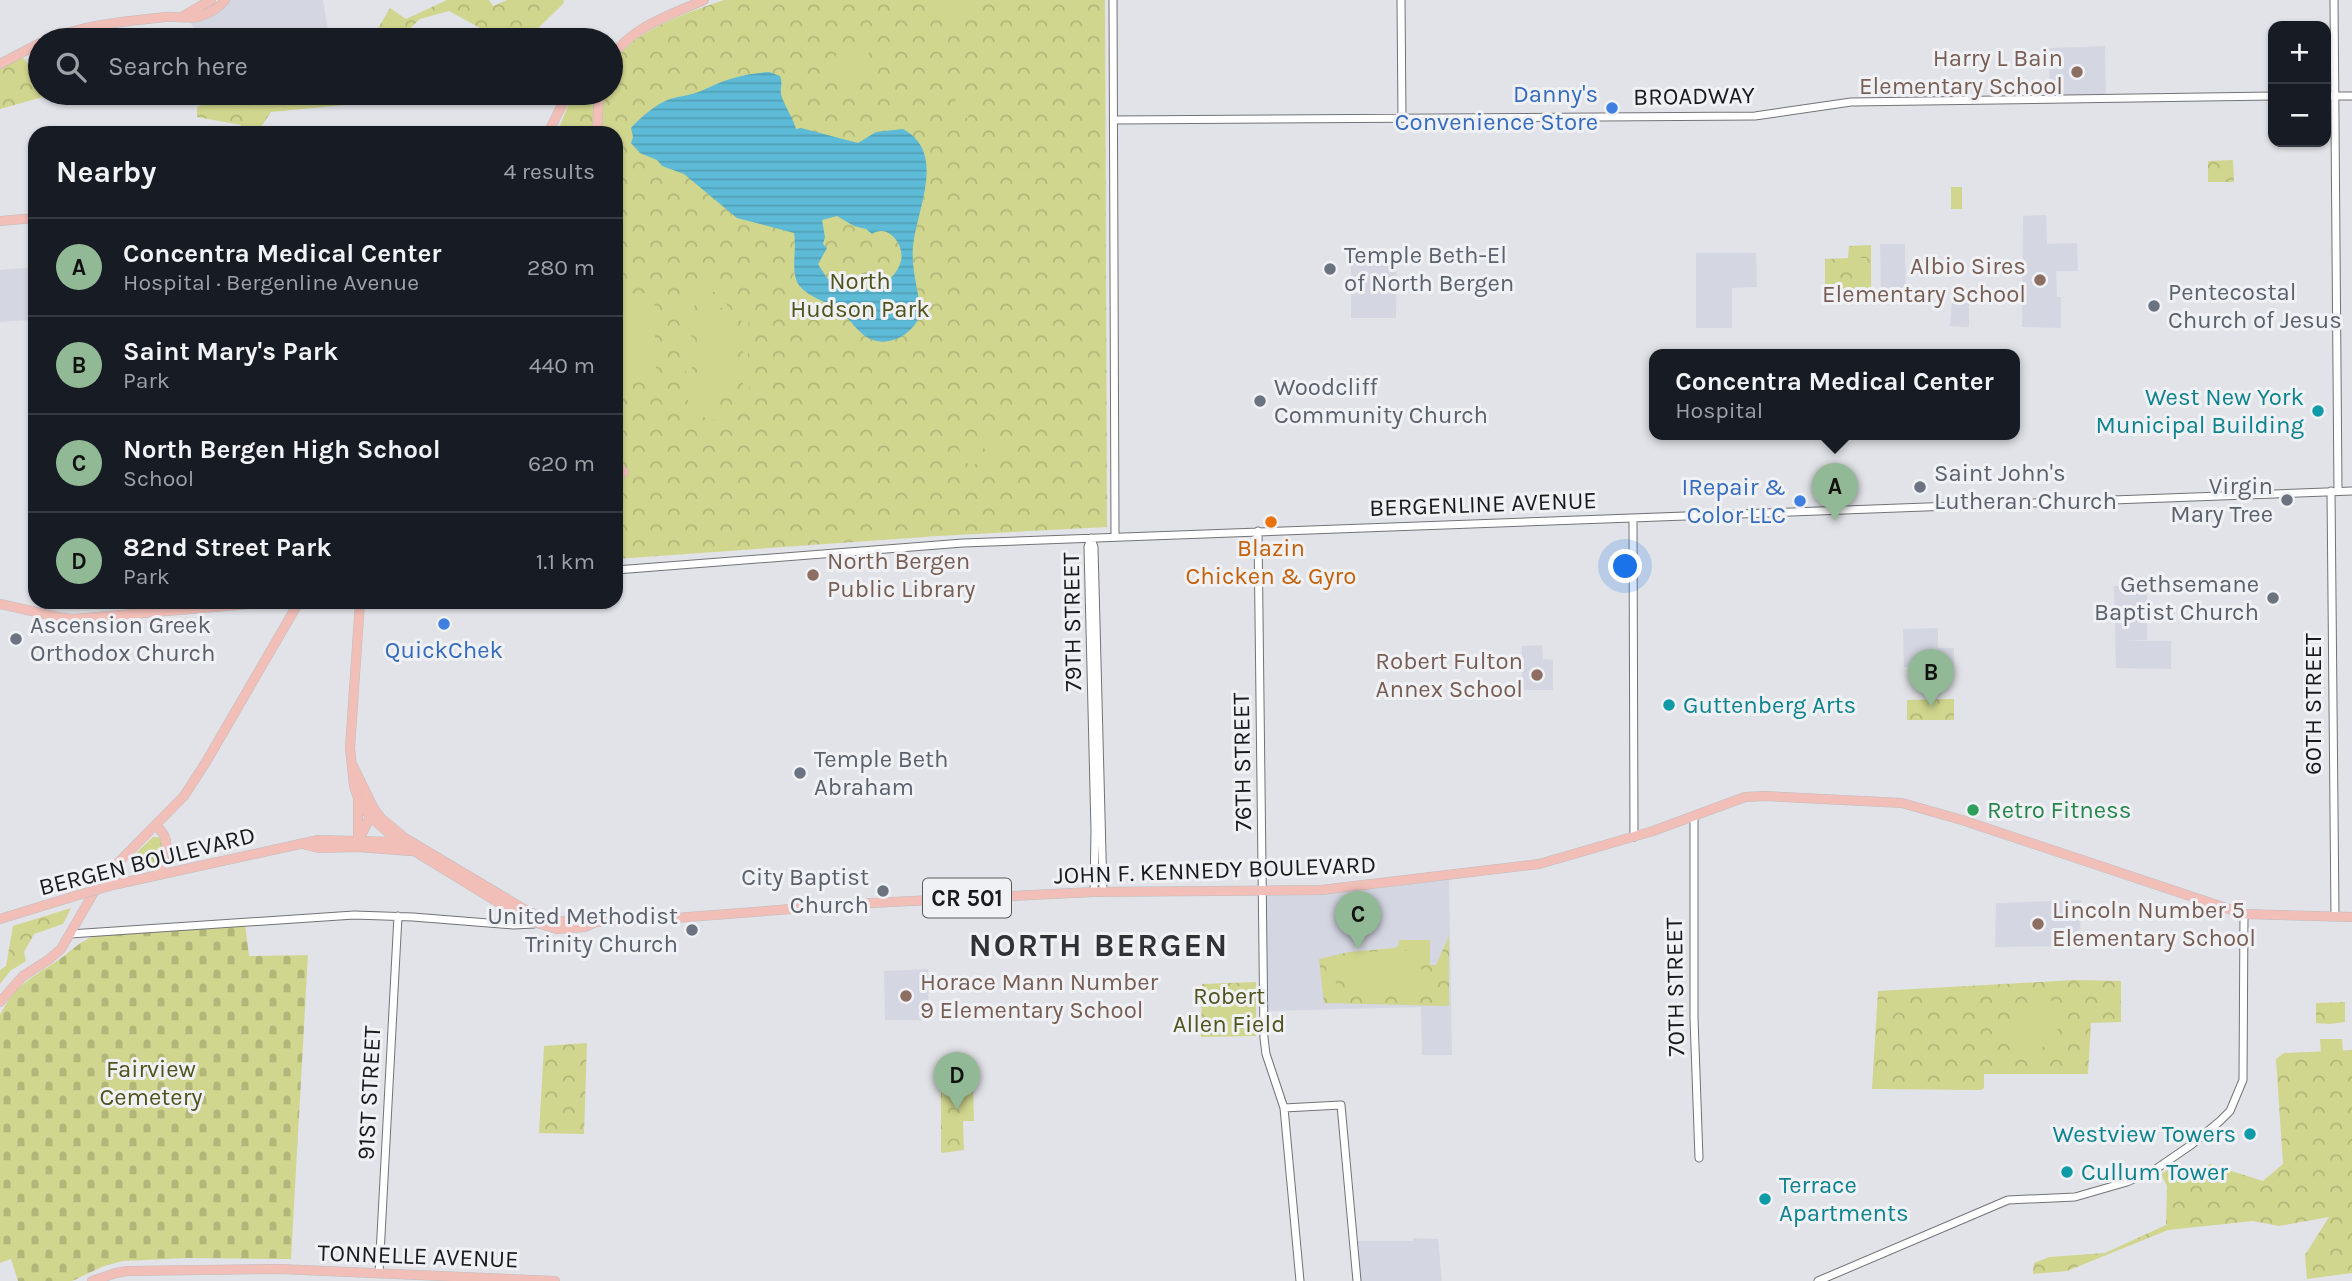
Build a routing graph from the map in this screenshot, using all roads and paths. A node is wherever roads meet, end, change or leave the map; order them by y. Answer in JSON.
{"nodes":[{"id":1,"x":211,"y":0,"type":"edge"},
{"id":2,"x":225,"y":0,"type":"edge"},
{"id":3,"x":704,"y":0,"type":"edge"},
{"id":4,"x":1113,"y":0,"type":"edge"},
{"id":5,"x":1401,"y":0,"type":"edge"},
{"id":6,"x":2334,"y":0,"type":"edge"},
{"id":7,"x":183,"y":16,"type":"junction"},
{"id":8,"x":92,"y":28,"type":"edge"},
{"id":9,"x":634,"y":34,"type":"junction"},
{"id":10,"x":623,"y":40,"type":"edge"},
{"id":11,"x":623,"y":44,"type":"edge"},
{"id":12,"x":28,"y":49,"type":"edge"},
{"id":13,"x":0,"y":64,"type":"edge"},
{"id":14,"x":2268,"y":96,"type":"edge"},
{"id":15,"x":2331,"y":96,"type":"edge"},
{"id":16,"x":2336,"y":96,"type":"junction"},
{"id":17,"x":2352,"y":96,"type":"edge"},
{"id":18,"x":562,"y":105,"type":"edge"},
{"id":19,"x":598,"y":105,"type":"edge"},
{"id":20,"x":1402,"y":118,"type":"junction"},
{"id":21,"x":1114,"y":120,"type":"junction"},
{"id":22,"x":552,"y":126,"type":"edge"},
{"id":23,"x":597,"y":126,"type":"edge"},
{"id":24,"x":28,"y":219,"type":"edge"},
{"id":25,"x":0,"y":221,"type":"edge"},
{"id":26,"x":2335,"y":491,"type":"junction"},
{"id":27,"x":2352,"y":491,"type":"edge"},
{"id":28,"x":1633,"y":519,"type":"junction"},
{"id":29,"x":1258,"y":531,"type":"junction"},
{"id":30,"x":1115,"y":537,"type":"junction"},
{"id":31,"x":1091,"y":538,"type":"junction"},
{"id":32,"x":623,"y":569,"type":"edge"},
{"id":33,"x":0,"y":604,"type":"edge"},
{"id":34,"x":192,"y":609,"type":"edge"},
{"id":35,"x":295,"y":609,"type":"edge"},
{"id":36,"x":360,"y":609,"type":"edge"},
{"id":37,"x":353,"y":766,"type":"junction"},
{"id":38,"x":358,"y":798,"type":"junction"},
{"id":39,"x":372,"y":813,"type":"junction"},
{"id":40,"x":1694,"y":816,"type":"junction"},
{"id":41,"x":156,"y":826,"type":"junction"},
{"id":42,"x":1634,"y":837,"type":"junction"},
{"id":43,"x":359,"y":843,"type":"junction"},
{"id":44,"x":401,"y":843,"type":"junction"},
{"id":45,"x":415,"y":848,"type":"junction"},
{"id":46,"x":158,"y":873,"type":"junction"},
{"id":47,"x":1263,"y":890,"type":"junction"},
{"id":48,"x":1099,"y":892,"type":"junction"},
{"id":49,"x":2244,"y":914,"type":"junction"},
{"id":50,"x":398,"y":916,"type":"junction"},
{"id":51,"x":2335,"y":916,"type":"junction"},
{"id":52,"x":2352,"y":917,"type":"edge"},
{"id":53,"x":0,"y":919,"type":"edge"},
{"id":54,"x":554,"y":921,"type":"junction"},
{"id":55,"x":596,"y":922,"type":"junction"},
{"id":56,"x":538,"y":923,"type":"junction"},
{"id":57,"x":71,"y":934,"type":"junction"},
{"id":58,"x":0,"y":1002,"type":"edge"},
{"id":59,"x":1284,"y":1108,"type":"junction"},
{"id":60,"x":1699,"y":1158,"type":"dead end"},
{"id":61,"x":379,"y":1273,"type":"junction"},
{"id":62,"x":92,"y":1281,"type":"edge"},
{"id":63,"x":555,"y":1281,"type":"edge"},
{"id":64,"x":1300,"y":1281,"type":"edge"},
{"id":65,"x":1357,"y":1281,"type":"edge"},
{"id":66,"x":1818,"y":1281,"type":"edge"}],
"edges":[{"from":1,"to":7,"type":"main road"},
{"from":2,"to":7,"type":"main road"},
{"from":3,"to":9,"type":"main road"},
{"from":4,"to":21,"type":"street","name":"79TH STREET"},
{"from":5,"to":20,"type":"street"},
{"from":6,"to":16,"type":"street","name":"60TH STREET"},
{"from":7,"to":8,"type":"main road"},
{"from":9,"to":10,"type":"main road"},
{"from":9,"to":11,"type":"main road"},
{"from":12,"to":13,"type":"main road"},
{"from":14,"to":20,"type":"street","name":"BROADWAY"},
{"from":15,"to":16,"type":"street"},
{"from":16,"to":17,"type":"street"},
{"from":16,"to":26,"type":"street","name":"60TH STREET"},
{"from":18,"to":22,"type":"main road"},
{"from":19,"to":23,"type":"main road"},
{"from":20,"to":21,"type":"street","name":"BROADWAY"},
{"from":21,"to":30,"type":"street","name":"79TH STREET"},
{"from":24,"to":25,"type":"main road"},
{"from":26,"to":27,"type":"street","name":"BERGENLINE AVENUE"},
{"from":26,"to":28,"type":"street","name":"BERGENLINE AVENUE"},
{"from":26,"to":51,"type":"street","name":"60TH STREET"},
{"from":28,"to":29,"type":"street","name":"BERGENLINE AVENUE"},
{"from":28,"to":42,"type":"street"},
{"from":29,"to":30,"type":"street","name":"BERGENLINE AVENUE"},
{"from":29,"to":47,"type":"street","name":"76TH STREET"},
{"from":30,"to":31,"type":"street","name":"BERGENLINE AVENUE"},
{"from":31,"to":32,"type":"street","name":"BERGENLINE AVENUE"},
{"from":31,"to":48,"type":"street","name":"79TH STREET"},
{"from":33,"to":34,"type":"main road"},
{"from":35,"to":41,"type":"main road"},
{"from":36,"to":37,"type":"main road","name":"JOHN F. KENNEDY BOULEVARD"},
{"from":37,"to":38,"type":"main road","name":"JOHN F. KENNEDY BOULEVARD"},
{"from":37,"to":39,"type":"main road","name":"JOHN F. KENNEDY BOULEVARD"},
{"from":38,"to":39,"type":"main road","name":"JOHN F. KENNEDY BOULEVARD"},
{"from":38,"to":43,"type":"main road"},
{"from":39,"to":43,"type":"main road"},
{"from":39,"to":44,"type":"main road","name":"JOHN F. KENNEDY BOULEVARD"},
{"from":39,"to":45,"type":"main road","name":"JOHN F. KENNEDY BOULEVARD"},
{"from":40,"to":42,"type":"main road","name":"JOHN F. KENNEDY BOULEVARD","number":"CR 501"},
{"from":40,"to":49,"type":"main road","name":"JOHN F. KENNEDY BOULEVARD","number":"CR 501"},
{"from":40,"to":60,"type":"street","name":"70TH STREET"},
{"from":41,"to":46,"type":"main road"},
{"from":41,"to":57,"type":"main road"},
{"from":42,"to":47,"type":"main road","name":"JOHN F. KENNEDY BOULEVARD","number":"CR 501"},
{"from":43,"to":44,"type":"main road","name":"BERGEN BOULEVARD"},
{"from":43,"to":45,"type":"main road","name":"BERGEN BOULEVARD"},
{"from":43,"to":46,"type":"main road","name":"BERGEN BOULEVARD"},
{"from":44,"to":45,"type":"main road","name":"JOHN F. KENNEDY BOULEVARD"},
{"from":45,"to":54,"type":"main road","name":"JOHN F. KENNEDY BOULEVARD","number":"CR 501"},
{"from":45,"to":56,"type":"main road","name":"JOHN F. KENNEDY BOULEVARD","number":"CR 501"},
{"from":46,"to":53,"type":"main road","name":"BERGEN BOULEVARD","bridge":true},
{"from":47,"to":48,"type":"main road","name":"JOHN F. KENNEDY BOULEVARD","number":"CR 501"},
{"from":47,"to":59,"type":"street","name":"76TH STREET"},
{"from":48,"to":55,"type":"main road","name":"JOHN F. KENNEDY BOULEVARD","number":"CR 501"},
{"from":49,"to":51,"type":"main road","name":"JOHN F. KENNEDY BOULEVARD","number":"CR 501"},
{"from":49,"to":66,"type":"street"},
{"from":50,"to":56,"type":"street"},
{"from":50,"to":57,"type":"street"},
{"from":50,"to":61,"type":"street","name":"91ST STREET"},
{"from":51,"to":52,"type":"main road","name":"JOHN F. KENNEDY BOULEVARD","number":"CR 501"},
{"from":54,"to":55,"type":"main road","name":"JOHN F. KENNEDY BOULEVARD","number":"CR 501"},
{"from":54,"to":56,"type":"street"},
{"from":55,"to":56,"type":"main road","name":"JOHN F. KENNEDY BOULEVARD","number":"CR 501"},
{"from":57,"to":58,"type":"main road"},
{"from":59,"to":64,"type":"street","name":"76TH STREET"},
{"from":59,"to":65,"type":"street"},
{"from":61,"to":62,"type":"main road","name":"TONNELLE AVENUE"},
{"from":61,"to":63,"type":"main road","name":"TONNELLE AVENUE"}]}
